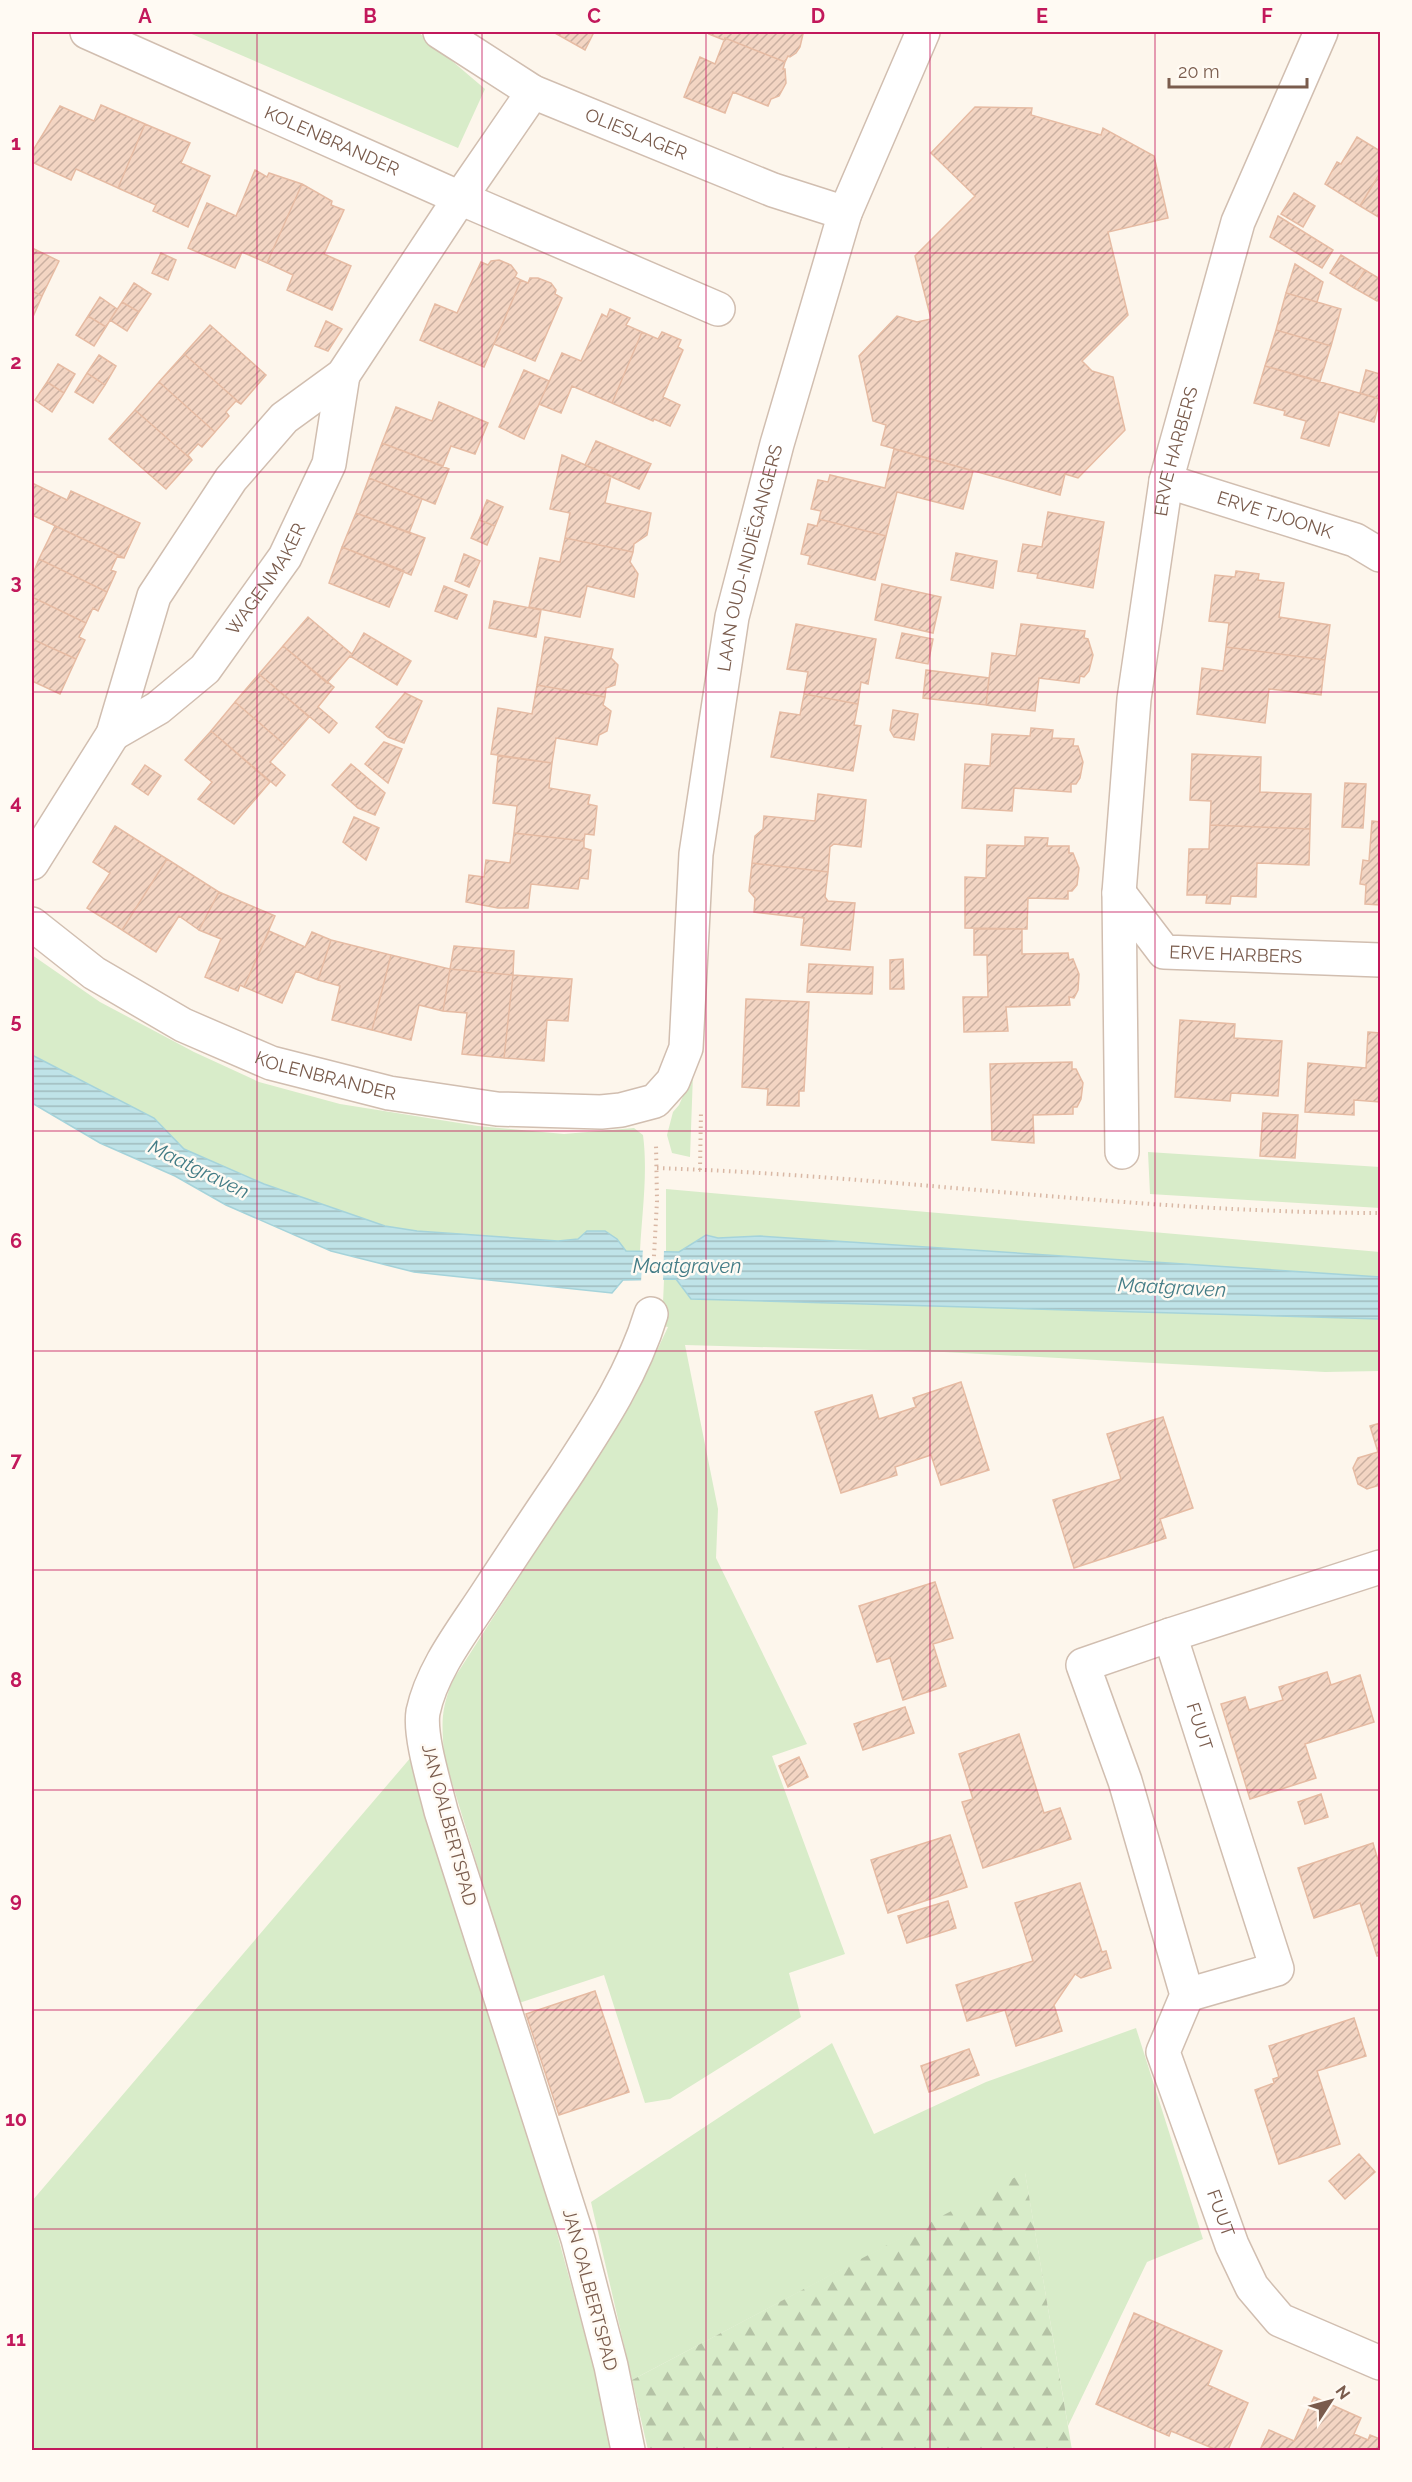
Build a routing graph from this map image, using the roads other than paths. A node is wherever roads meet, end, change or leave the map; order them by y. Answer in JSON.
{"nodes":[{"id":1,"x":87,"y":32,"type":"edge"},
{"id":2,"x":440,"y":32,"type":"edge"},
{"id":3,"x":923,"y":32,"type":"edge"},
{"id":4,"x":1321,"y":32,"type":"edge"},
{"id":5,"x":532,"y":92,"type":"junction"},
{"id":6,"x":460,"y":198,"type":"junction"},
{"id":7,"x":845,"y":213,"type":"junction"},
{"id":8,"x":718,"y":309,"type":"dead end"},
{"id":9,"x":343,"y":375,"type":"junction"},
{"id":10,"x":1166,"y":481,"type":"junction"},
{"id":11,"x":1380,"y":555,"type":"edge"},
{"id":12,"x":113,"y":734,"type":"junction"},
{"id":13,"x":32,"y":863,"type":"edge"},
{"id":14,"x":1119,"y":893,"type":"junction"},
{"id":15,"x":32,"y":924,"type":"edge"},
{"id":16,"x":1380,"y":960,"type":"edge"},
{"id":17,"x":655,"y":1101,"type":"joint"},
{"id":18,"x":1122,"y":1152,"type":"dead end"},
{"id":19,"x":651,"y":1314,"type":"road end"},
{"id":20,"x":1380,"y":1567,"type":"edge"},
{"id":21,"x":1170,"y":1635,"type":"junction"},
{"id":22,"x":1186,"y":1995,"type":"junction"},
{"id":23,"x":1380,"y":2363,"type":"edge"},
{"id":24,"x":628,"y":2451,"type":"edge"}],
"edges":[{"from":1,"to":6,"type":"street","name":"KOLENBRANDER"},
{"from":2,"to":5,"type":"street","name":"OLIESLAGER"},
{"from":3,"to":7,"type":"street","name":"LAAN OUD-INDIËGANGERS"},
{"from":4,"to":10,"type":"street","name":"ERVE HARBERS"},
{"from":5,"to":6,"type":"street"},
{"from":5,"to":7,"type":"street","name":"OLIESLAGER"},
{"from":6,"to":8,"type":"street"},
{"from":6,"to":9,"type":"street","name":"WAGENMAKER"},
{"from":7,"to":17,"type":"street","name":"LAAN OUD-INDIËGANGERS"},
{"from":9,"to":12,"type":"street","name":"WAGENMAKER"},
{"from":9,"to":12,"type":"street","name":"WAGENMAKER"},
{"from":10,"to":11,"type":"street","name":"ERVE TJOONK"},
{"from":10,"to":14,"type":"street","name":"ERVE HARBERS"},
{"from":12,"to":13,"type":"street","name":"WAGENMAKER"},
{"from":14,"to":16,"type":"street","name":"ERVE HARBERS"},
{"from":14,"to":18,"type":"street","name":"ERVE HARBERS"},
{"from":15,"to":17,"type":"street","name":"KOLENBRANDER"},
{"from":19,"to":24,"type":"street","name":"JAN OALBERTSPAD"},
{"from":20,"to":21,"type":"street"},
{"from":21,"to":22,"type":"street"},
{"from":21,"to":22,"type":"street","name":"FUUT"},
{"from":22,"to":23,"type":"street","name":"FUUT"}]}
